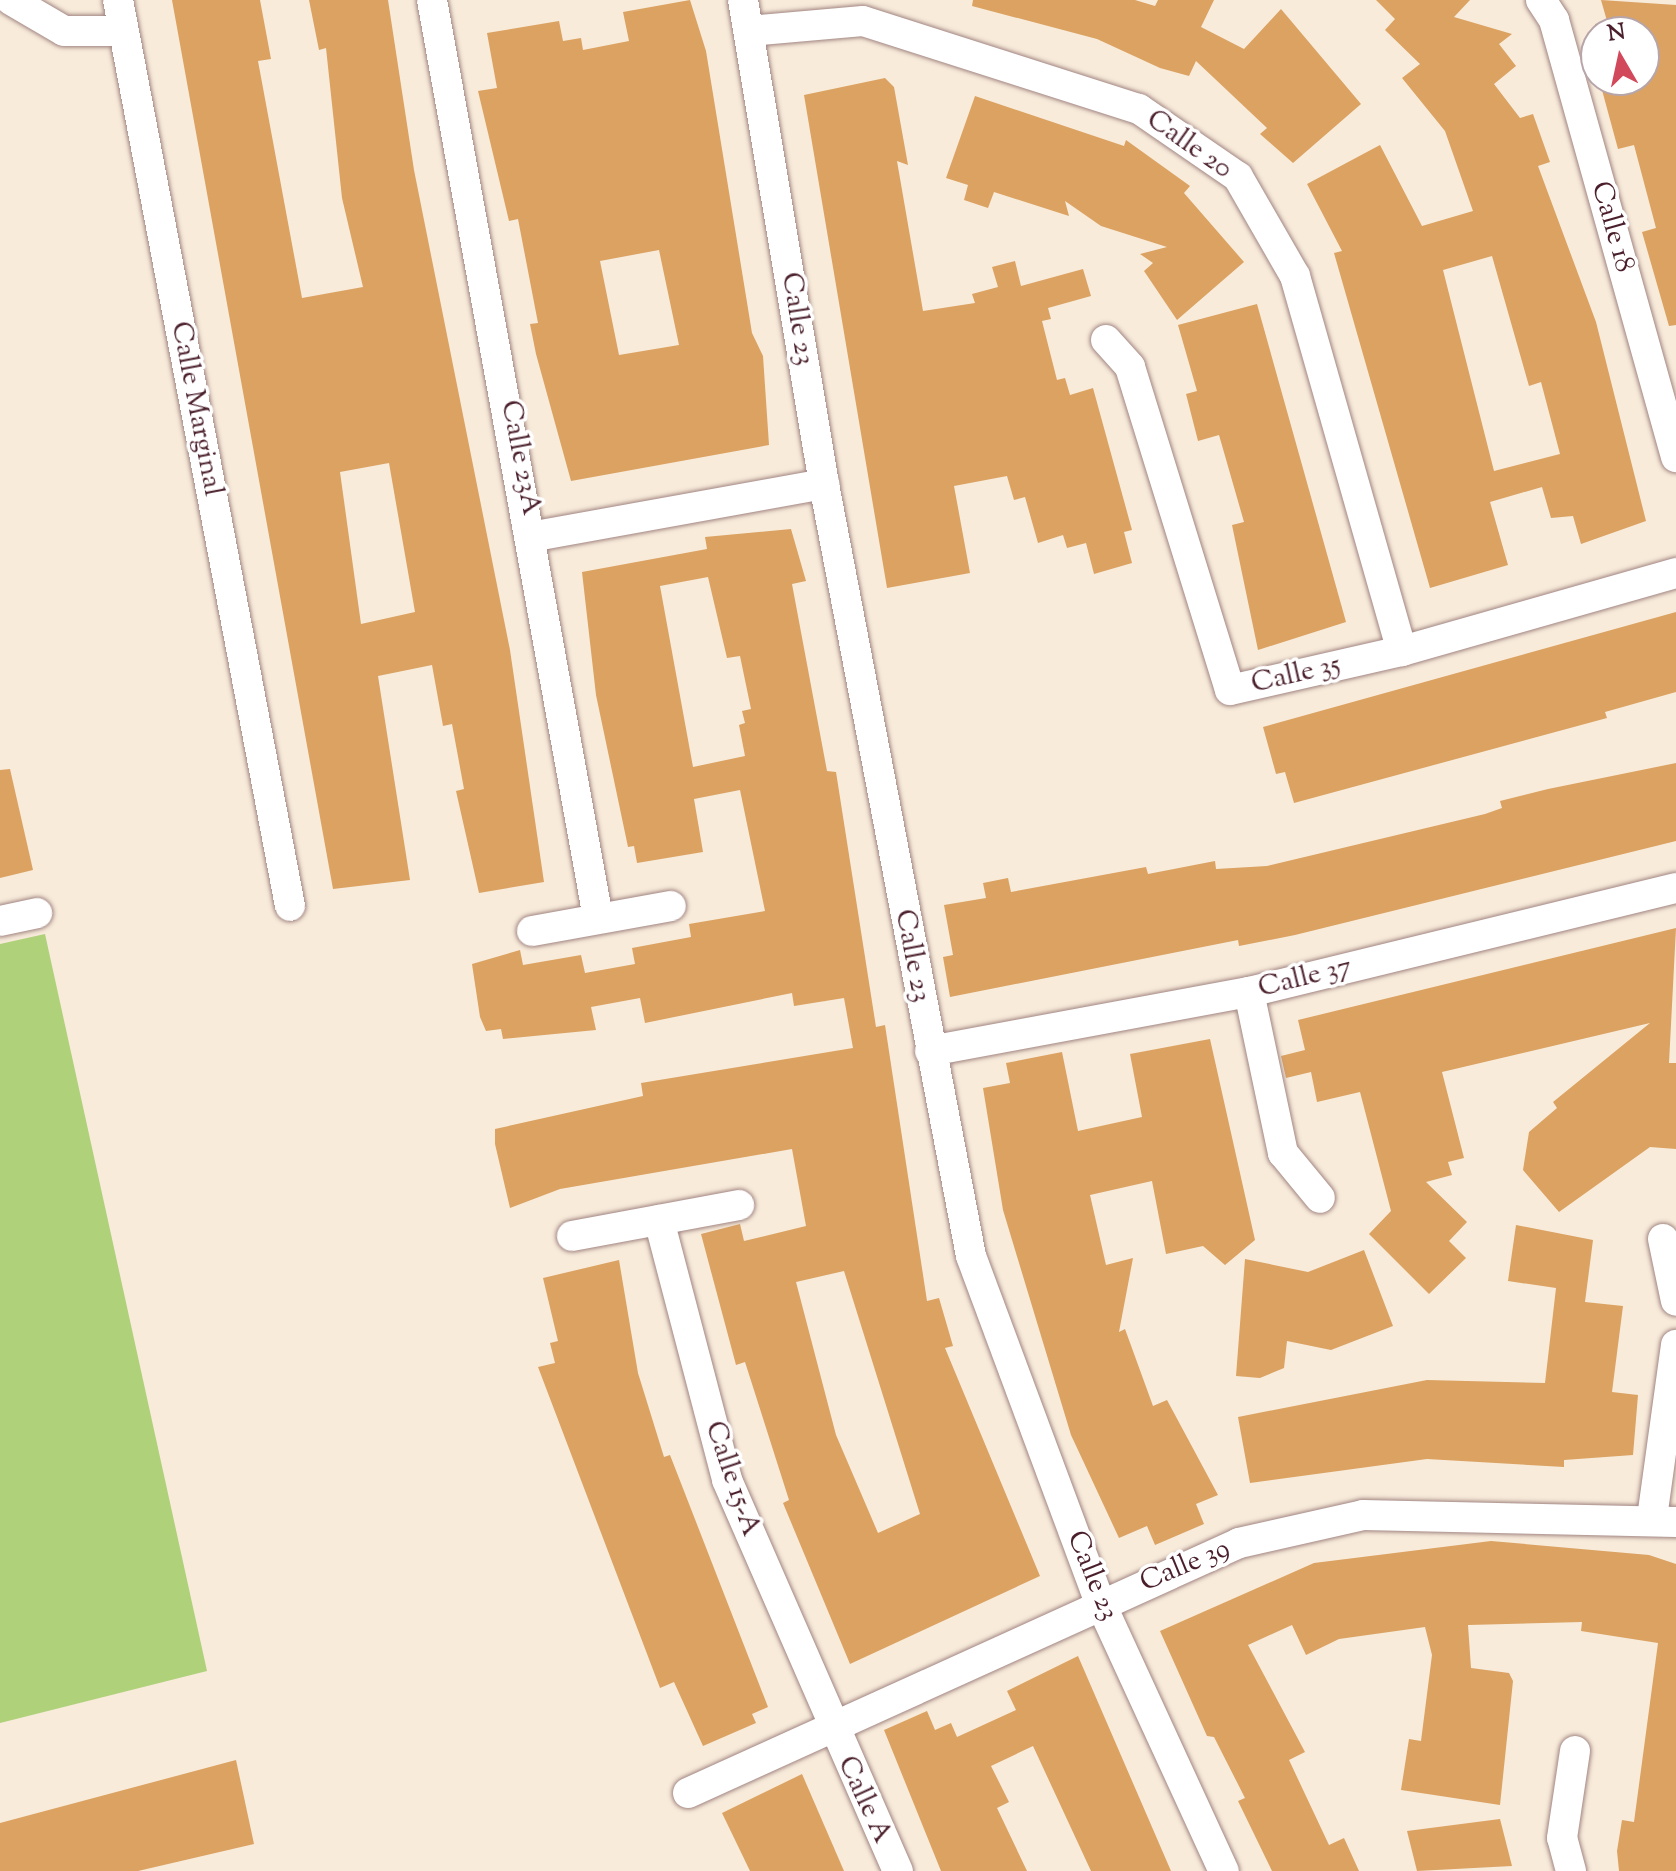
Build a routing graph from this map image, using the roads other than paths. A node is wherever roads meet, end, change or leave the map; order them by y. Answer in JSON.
{"nodes":[{"id":1,"x":11,"y":0,"type":"edge"},
{"id":2,"x":118,"y":0,"type":"edge"},
{"id":3,"x":432,"y":0,"type":"edge"},
{"id":4,"x":743,"y":0,"type":"edge"},
{"id":5,"x":1541,"y":0,"type":"edge"},
{"id":6,"x":123,"y":31,"type":"junction"},
{"id":7,"x":749,"y":31,"type":"junction"},
{"id":8,"x":1106,"y":340,"type":"dead end"},
{"id":9,"x":1676,"y":457,"type":"edge"},
{"id":10,"x":824,"y":484,"type":"junction"},
{"id":11,"x":535,"y":536,"type":"junction"},
{"id":12,"x":1676,"y":573,"type":"edge"},
{"id":13,"x":1402,"y":651,"type":"junction"},
{"id":14,"x":1676,"y":888,"type":"edge"},
{"id":15,"x":290,"y":906,"type":"dead end"},
{"id":16,"x":671,"y":906,"type":"dead end"},
{"id":17,"x":37,"y":913,"type":"dead end"},
{"id":18,"x":598,"y":918,"type":"junction"},
{"id":19,"x":0,"y":921,"type":"edge"},
{"id":20,"x":532,"y":931,"type":"dead end"},
{"id":21,"x":1249,"y":992,"type":"junction"},
{"id":22,"x":930,"y":1051,"type":"junction"},
{"id":23,"x":1320,"y":1198,"type":"dead end"},
{"id":24,"x":739,"y":1205,"type":"dead end"},
{"id":25,"x":659,"y":1220,"type":"junction"},
{"id":26,"x":572,"y":1236,"type":"dead end"},
{"id":27,"x":1663,"y":1239,"type":"dead end"},
{"id":28,"x":1676,"y":1301,"type":"edge"},
{"id":29,"x":1676,"y":1345,"type":"edge"},
{"id":30,"x":1664,"y":1520,"type":"edge"},
{"id":31,"x":1100,"y":1602,"type":"junction"},
{"id":32,"x":830,"y":1728,"type":"junction"},
{"id":33,"x":1575,"y":1751,"type":"dead end"},
{"id":34,"x":688,"y":1793,"type":"dead end"},
{"id":35,"x":898,"y":1871,"type":"edge"},
{"id":36,"x":1224,"y":1871,"type":"edge"},
{"id":37,"x":1571,"y":1871,"type":"edge"}],
"edges":[{"from":1,"to":6,"type":"street"},
{"from":2,"to":6,"type":"street","name":"Calle Marginal"},
{"from":3,"to":11,"type":"street","name":"Calle 23A"},
{"from":4,"to":7,"type":"street","name":"Calle 23"},
{"from":5,"to":9,"type":"street","name":"Calle 18"},
{"from":6,"to":15,"type":"street","name":"Calle Marginal"},
{"from":7,"to":10,"type":"street","name":"Calle 23"},
{"from":7,"to":13,"type":"street","name":"Calle 20"},
{"from":8,"to":13,"type":"street","name":"Calle 35"},
{"from":10,"to":11,"type":"street"},
{"from":10,"to":22,"type":"street","name":"Calle 23"},
{"from":11,"to":18,"type":"street","name":"Calle 23A"},
{"from":12,"to":13,"type":"street","name":"Calle 35"},
{"from":14,"to":21,"type":"street","name":"Calle 37"},
{"from":16,"to":18,"type":"street"},
{"from":17,"to":19,"type":"street"},
{"from":18,"to":20,"type":"street"},
{"from":21,"to":22,"type":"street","name":"Calle 37"},
{"from":21,"to":23,"type":"street"},
{"from":22,"to":31,"type":"street","name":"Calle 23"},
{"from":24,"to":25,"type":"street"},
{"from":25,"to":26,"type":"street"},
{"from":25,"to":32,"type":"street","name":"Calle 15-A"},
{"from":27,"to":28,"type":"street"},
{"from":29,"to":30,"type":"street"},
{"from":30,"to":31,"type":"street","name":"Calle 39"},
{"from":31,"to":32,"type":"street","name":"Calle 39"},
{"from":31,"to":36,"type":"street","name":"Calle 23"},
{"from":32,"to":34,"type":"street","name":"Calle 39"},
{"from":32,"to":35,"type":"street","name":"Calle A"},
{"from":33,"to":37,"type":"street"}]}
